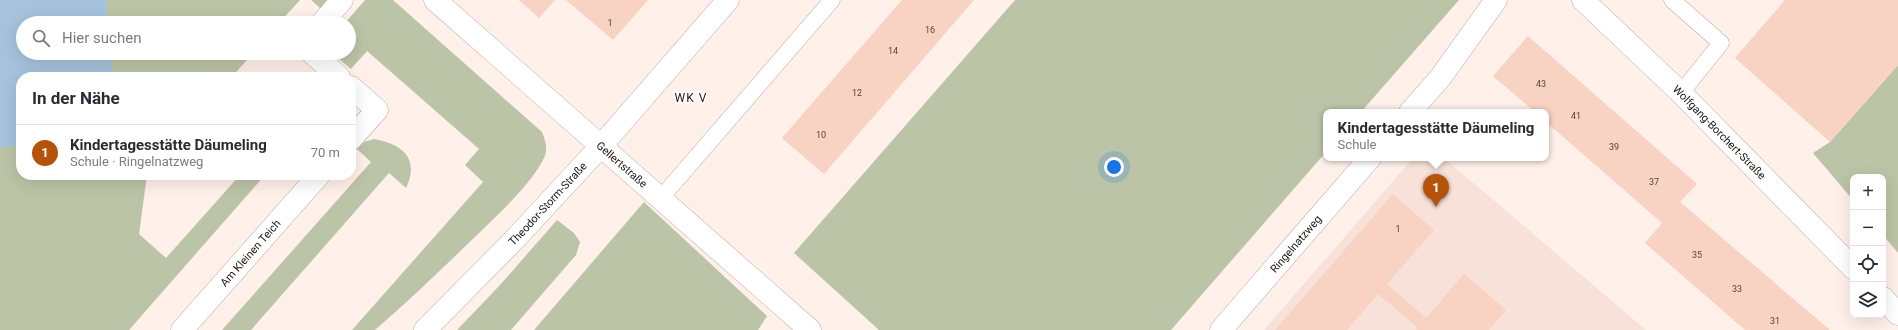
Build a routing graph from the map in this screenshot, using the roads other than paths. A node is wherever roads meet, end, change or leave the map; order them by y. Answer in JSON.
{"nodes":[{"id":1,"x":342,"y":0,"type":"edge"},
{"id":2,"x":435,"y":0,"type":"edge"},
{"id":3,"x":728,"y":0,"type":"edge"},
{"id":4,"x":832,"y":0,"type":"edge"},
{"id":5,"x":1496,"y":0,"type":"edge"},
{"id":6,"x":1583,"y":0,"type":"edge"},
{"id":7,"x":1672,"y":0,"type":"edge"},
{"id":8,"x":328,"y":16,"type":"edge"},
{"id":9,"x":320,"y":60,"type":"edge"},
{"id":10,"x":334,"y":72,"type":"edge"},
{"id":11,"x":356,"y":91,"type":"edge"},
{"id":12,"x":1682,"y":93,"type":"junction"},
{"id":13,"x":1413,"y":109,"type":"edge"},
{"id":14,"x":356,"y":133,"type":"edge"},
{"id":15,"x":601,"y":146,"type":"junction"},
{"id":16,"x":1367,"y":161,"type":"edge"},
{"id":17,"x":315,"y":180,"type":"edge"},
{"id":18,"x":660,"y":199,"type":"junction"},
{"id":19,"x":1850,"y":265,"type":"edge"},
{"id":20,"x":1886,"y":301,"type":"edge"},
{"id":21,"x":1898,"y":314,"type":"edge"},
{"id":22,"x":182,"y":330,"type":"edge"},
{"id":23,"x":425,"y":330,"type":"edge"},
{"id":24,"x":810,"y":330,"type":"edge"},
{"id":25,"x":1221,"y":330,"type":"edge"}],
"edges":[{"from":1,"to":8,"type":"street"},
{"from":2,"to":15,"type":"street","name":"Gellertstraße"},
{"from":3,"to":15,"type":"street","name":"Theodor-Storm-Straße"},
{"from":4,"to":18,"type":"lane"},
{"from":5,"to":13,"type":"street"},
{"from":6,"to":12,"type":"street","name":"Wolfgang-Borchert-Straße"},
{"from":7,"to":12,"type":"lane"},
{"from":9,"to":10,"type":"street"},
{"from":11,"to":14,"type":"street"},
{"from":12,"to":19,"type":"street","name":"Wolfgang-Borchert-Straße"},
{"from":15,"to":18,"type":"street","name":"Gellertstraße"},
{"from":15,"to":23,"type":"street","name":"Theodor-Storm-Straße"},
{"from":16,"to":25,"type":"street","name":"Ringelnatzweg"},
{"from":17,"to":22,"type":"street","name":"Am Kleinen Teich"},
{"from":18,"to":24,"type":"street","name":"Gellertstraße"},
{"from":20,"to":21,"type":"street"}]}
